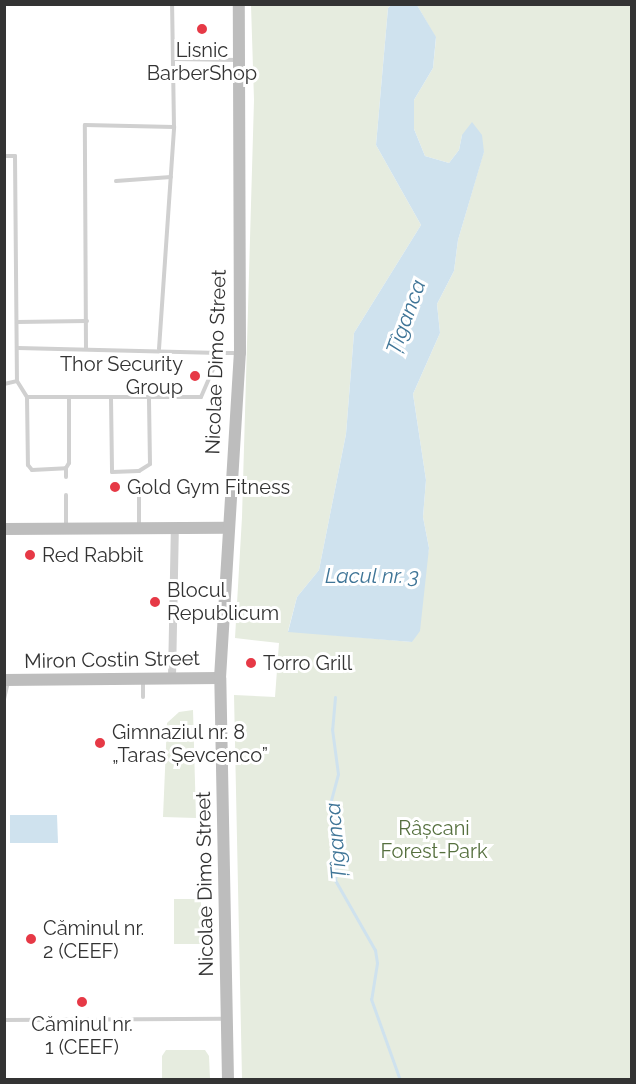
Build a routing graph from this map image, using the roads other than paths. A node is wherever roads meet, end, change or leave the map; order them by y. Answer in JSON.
{"nodes":[{"id":1,"x":172,"y":4,"type":"edge"},
{"id":2,"x":239,"y":4,"type":"edge"},
{"id":3,"x":173,"y":58,"type":"junction"},
{"id":4,"x":239,"y":60,"type":"junction"},
{"id":5,"x":174,"y":127,"type":"junction"},
{"id":6,"x":4,"y":156,"type":"edge"},
{"id":7,"x":171,"y":177,"type":"junction"},
{"id":8,"x":116,"y":181,"type":"dead end"},
{"id":9,"x":87,"y":321,"type":"junction"},
{"id":10,"x":17,"y":322,"type":"junction"},
{"id":11,"x":18,"y":348,"type":"junction"},
{"id":12,"x":86,"y":348,"type":"junction"},
{"id":13,"x":159,"y":350,"type":"junction"},
{"id":14,"x":220,"y":353,"type":"junction"},
{"id":15,"x":240,"y":353,"type":"junction"},
{"id":16,"x":16,"y":381,"type":"junction"},
{"id":17,"x":4,"y":384,"type":"edge"},
{"id":18,"x":27,"y":397,"type":"junction"},
{"id":19,"x":69,"y":397,"type":"junction"},
{"id":20,"x":111,"y":398,"type":"junction"},
{"id":21,"x":149,"y":398,"type":"junction"},
{"id":22,"x":66,"y":468,"type":"junction"},
{"id":23,"x":66,"y":477,"type":"dead end"},
{"id":24,"x":139,"y":494,"type":"dead end"},
{"id":25,"x":66,"y":495,"type":"dead end"},
{"id":26,"x":66,"y":527,"type":"junction"},
{"id":27,"x":139,"y":527,"type":"junction"},
{"id":28,"x":176,"y":528,"type":"junction"},
{"id":29,"x":228,"y":528,"type":"junction"},
{"id":30,"x":4,"y":529,"type":"edge"},
{"id":31,"x":143,"y":678,"type":"junction"},
{"id":32,"x":172,"y":678,"type":"junction"},
{"id":33,"x":220,"y":678,"type":"junction"},
{"id":34,"x":6,"y":680,"type":"edge"},
{"id":35,"x":143,"y":697,"type":"dead end"},
{"id":36,"x":4,"y":699,"type":"edge"},
{"id":37,"x":227,"y":1019,"type":"junction"},
{"id":38,"x":4,"y":1020,"type":"edge"},
{"id":39,"x":228,"y":1080,"type":"edge"}],
"edges":[{"from":1,"to":3,"type":"lane"},
{"from":2,"to":4,"type":"main road","name":"Nicolae Dimo Street"},
{"from":3,"to":4,"type":"lane"},
{"from":3,"to":5,"type":"lane"},
{"from":4,"to":15,"type":"main road","name":"Nicolae Dimo Street"},
{"from":5,"to":7,"type":"lane"},
{"from":5,"to":9,"type":"lane"},
{"from":6,"to":10,"type":"lane"},
{"from":7,"to":8,"type":"lane"},
{"from":7,"to":13,"type":"lane"},
{"from":9,"to":10,"type":"lane"},
{"from":9,"to":12,"type":"lane"},
{"from":10,"to":11,"type":"lane"},
{"from":11,"to":12,"type":"lane"},
{"from":11,"to":16,"type":"lane"},
{"from":12,"to":13,"type":"lane"},
{"from":13,"to":14,"type":"lane"},
{"from":14,"to":15,"type":"lane"},
{"from":14,"to":21,"type":"lane"},
{"from":15,"to":29,"type":"main road","name":"Nicolae Dimo Street"},
{"from":16,"to":17,"type":"lane"},
{"from":16,"to":18,"type":"lane"},
{"from":18,"to":19,"type":"lane"},
{"from":18,"to":22,"type":"lane"},
{"from":19,"to":20,"type":"lane"},
{"from":19,"to":22,"type":"lane"},
{"from":20,"to":21,"type":"lane"},
{"from":20,"to":21,"type":"lane"},
{"from":22,"to":23,"type":"lane"},
{"from":24,"to":27,"type":"lane"},
{"from":25,"to":26,"type":"lane"},
{"from":26,"to":27,"type":"main road"},
{"from":26,"to":30,"type":"main road"},
{"from":27,"to":28,"type":"main road"},
{"from":28,"to":29,"type":"main road"},
{"from":28,"to":32,"type":"street"},
{"from":29,"to":33,"type":"main road","name":"Nicolae Dimo Street"},
{"from":31,"to":32,"type":"main road","name":"Miron Costin Street"},
{"from":31,"to":34,"type":"main road","name":"Miron Costin Street"},
{"from":31,"to":35,"type":"lane"},
{"from":32,"to":33,"type":"main road","name":"Miron Costin Street"},
{"from":33,"to":37,"type":"main road","name":"Nicolae Dimo Street"},
{"from":34,"to":36,"type":"lane"},
{"from":37,"to":38,"type":"lane"},
{"from":37,"to":39,"type":"main road","name":"Nicolae Dimo Street"}]}
